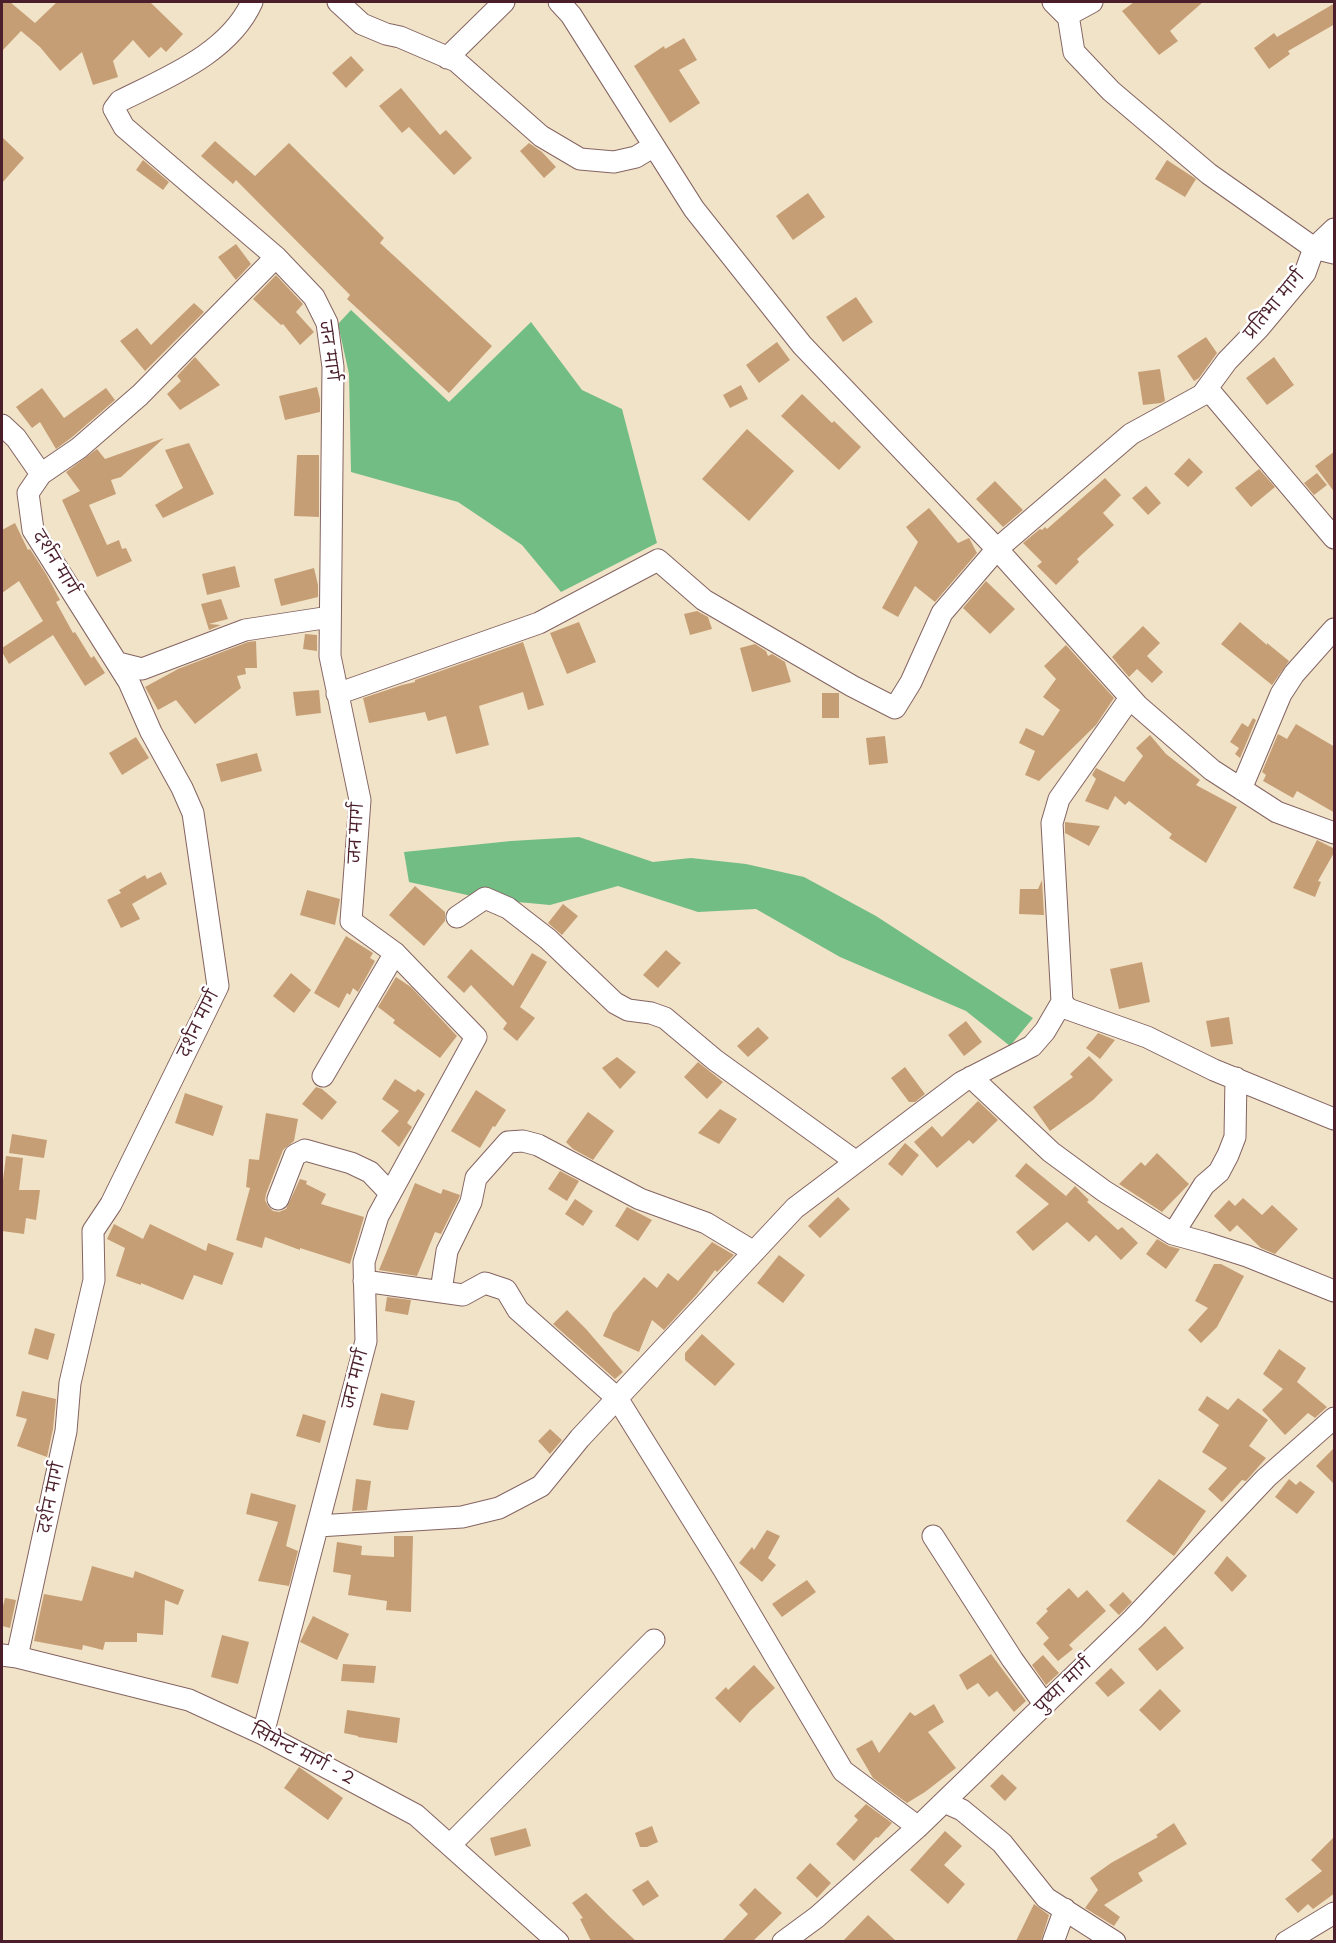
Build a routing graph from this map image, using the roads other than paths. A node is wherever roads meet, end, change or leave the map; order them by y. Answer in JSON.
{"nodes":[{"id":1,"x":252,"y":2,"type":"edge"},
{"id":2,"x":338,"y":2,"type":"edge"},
{"id":3,"x":504,"y":2,"type":"edge"},
{"id":4,"x":559,"y":2,"type":"edge"},
{"id":5,"x":1053,"y":2,"type":"edge"},
{"id":6,"x":1092,"y":2,"type":"edge"},
{"id":7,"x":1069,"y":18,"type":"junction"},
{"id":8,"x":447,"y":58,"type":"junction"},
{"id":9,"x":654,"y":146,"type":"junction"},
{"id":10,"x":1335,"y":229,"type":"edge"},
{"id":11,"x":1324,"y":250,"type":"edge"},
{"id":12,"x":276,"y":257,"type":"junction"},
{"id":13,"x":1207,"y":388,"type":"junction"},
{"id":14,"x":2,"y":425,"type":"edge"},
{"id":15,"x":41,"y":474,"type":"junction"},
{"id":16,"x":1335,"y":538,"type":"edge"},
{"id":17,"x":997,"y":549,"type":"junction"},
{"id":18,"x":330,"y":617,"type":"junction"},
{"id":19,"x":1335,"y":630,"type":"edge"},
{"id":20,"x":118,"y":663,"type":"junction"},
{"id":21,"x":337,"y":694,"type":"junction"},
{"id":22,"x":1130,"y":698,"type":"junction"},
{"id":23,"x":1241,"y":789,"type":"junction"},
{"id":24,"x":1335,"y":833,"type":"edge"},
{"id":25,"x":457,"y":917,"type":"dead end"},
{"id":26,"x":395,"y":953,"type":"junction"},
{"id":27,"x":1062,"y":1002,"type":"junction"},
{"id":28,"x":322,"y":1076,"type":"dead end"},
{"id":29,"x":971,"y":1077,"type":"junction"},
{"id":30,"x":1236,"y":1078,"type":"junction"},
{"id":31,"x":1335,"y":1119,"type":"edge"},
{"id":32,"x":855,"y":1161,"type":"junction"},
{"id":33,"x":390,"y":1193,"type":"junction"},
{"id":34,"x":278,"y":1199,"type":"dead end"},
{"id":35,"x":1173,"y":1234,"type":"junction"},
{"id":36,"x":754,"y":1252,"type":"junction"},
{"id":37,"x":364,"y":1281,"type":"junction"},
{"id":38,"x":441,"y":1291,"type":"junction"},
{"id":39,"x":1335,"y":1291,"type":"edge"},
{"id":40,"x":617,"y":1398,"type":"junction"},
{"id":41,"x":1335,"y":1418,"type":"edge"},
{"id":42,"x":318,"y":1526,"type":"junction"},
{"id":43,"x":933,"y":1536,"type":"dead end"},
{"id":44,"x":654,"y":1640,"type":"dead end"},
{"id":45,"x":9,"y":1656,"type":"edge"},
{"id":46,"x":1045,"y":1705,"type":"junction"},
{"id":47,"x":263,"y":1734,"type":"junction"},
{"id":48,"x":944,"y":1802,"type":"junction"},
{"id":49,"x":918,"y":1827,"type":"junction"},
{"id":50,"x":450,"y":1845,"type":"junction"},
{"id":51,"x":1065,"y":1909,"type":"junction"},
{"id":52,"x":1335,"y":1913,"type":"edge"},
{"id":53,"x":558,"y":1941,"type":"edge"},
{"id":54,"x":783,"y":1941,"type":"edge"},
{"id":55,"x":1053,"y":1941,"type":"edge"},
{"id":56,"x":1115,"y":1941,"type":"edge"},
{"id":57,"x":1286,"y":1941,"type":"edge"}],
"edges":[{"from":1,"to":12,"type":"street","name":"जन मार्ग"},
{"from":2,"to":8,"type":"street"},
{"from":3,"to":8,"type":"street"},
{"from":4,"to":9,"type":"street"},
{"from":5,"to":7,"type":"street"},
{"from":6,"to":7,"type":"street"},
{"from":7,"to":11,"type":"street"},
{"from":8,"to":9,"type":"street"},
{"from":9,"to":17,"type":"street"},
{"from":10,"to":11,"type":"street"},
{"from":11,"to":13,"type":"street","name":"प्रतिभा मार्ग"},
{"from":12,"to":15,"type":"street"},
{"from":12,"to":18,"type":"street","name":"जन मार्ग"},
{"from":13,"to":16,"type":"street"},
{"from":13,"to":17,"type":"street","name":"प्रतिभा मार्ग"},
{"from":14,"to":15,"type":"street"},
{"from":15,"to":20,"type":"street","name":"दर्शन मार्ग"},
{"from":17,"to":21,"type":"street","name":"प्रतिभा मार्ग"},
{"from":17,"to":22,"type":"street"},
{"from":18,"to":20,"type":"street"},
{"from":18,"to":21,"type":"street","name":"जन मार्ग"},
{"from":19,"to":23,"type":"street"},
{"from":20,"to":45,"type":"street","name":"दर्शन मार्ग"},
{"from":21,"to":26,"type":"street","name":"जन मार्ग"},
{"from":22,"to":23,"type":"street"},
{"from":22,"to":27,"type":"street"},
{"from":23,"to":24,"type":"street"},
{"from":25,"to":32,"type":"street"},
{"from":26,"to":28,"type":"street"},
{"from":26,"to":33,"type":"street","name":"जन मार्ग"},
{"from":27,"to":29,"type":"street"},
{"from":27,"to":30,"type":"street"},
{"from":29,"to":32,"type":"street"},
{"from":29,"to":35,"type":"street"},
{"from":30,"to":31,"type":"street"},
{"from":30,"to":35,"type":"street"},
{"from":32,"to":36,"type":"street"},
{"from":33,"to":34,"type":"street"},
{"from":33,"to":37,"type":"street","name":"जन मार्ग"},
{"from":35,"to":39,"type":"street"},
{"from":36,"to":38,"type":"street"},
{"from":36,"to":40,"type":"street"},
{"from":37,"to":38,"type":"street"},
{"from":37,"to":42,"type":"street","name":"जन मार्ग"},
{"from":38,"to":40,"type":"street"},
{"from":40,"to":42,"type":"street"},
{"from":40,"to":49,"type":"street"},
{"from":41,"to":46,"type":"street","name":"पुष्पा मार्ग"},
{"from":42,"to":47,"type":"street","name":"जन मार्ग"},
{"from":43,"to":46,"type":"street"},
{"from":44,"to":50,"type":"street"},
{"from":45,"to":47,"type":"street","name":"सिमेन्ट मार्ग - 2"},
{"from":46,"to":48,"type":"street","name":"पुष्पा मार्ग"},
{"from":47,"to":50,"type":"street","name":"सिमेन्ट मार्ग - 2"},
{"from":48,"to":49,"type":"street","name":"पुष्पा मार्ग"},
{"from":48,"to":51,"type":"street"},
{"from":49,"to":54,"type":"street","name":"पुष्पा मार्ग"},
{"from":50,"to":53,"type":"street","name":"सिमेन्ट मार्ग - 2"},
{"from":51,"to":55,"type":"street"},
{"from":51,"to":56,"type":"street"},
{"from":52,"to":57,"type":"street"}]}
